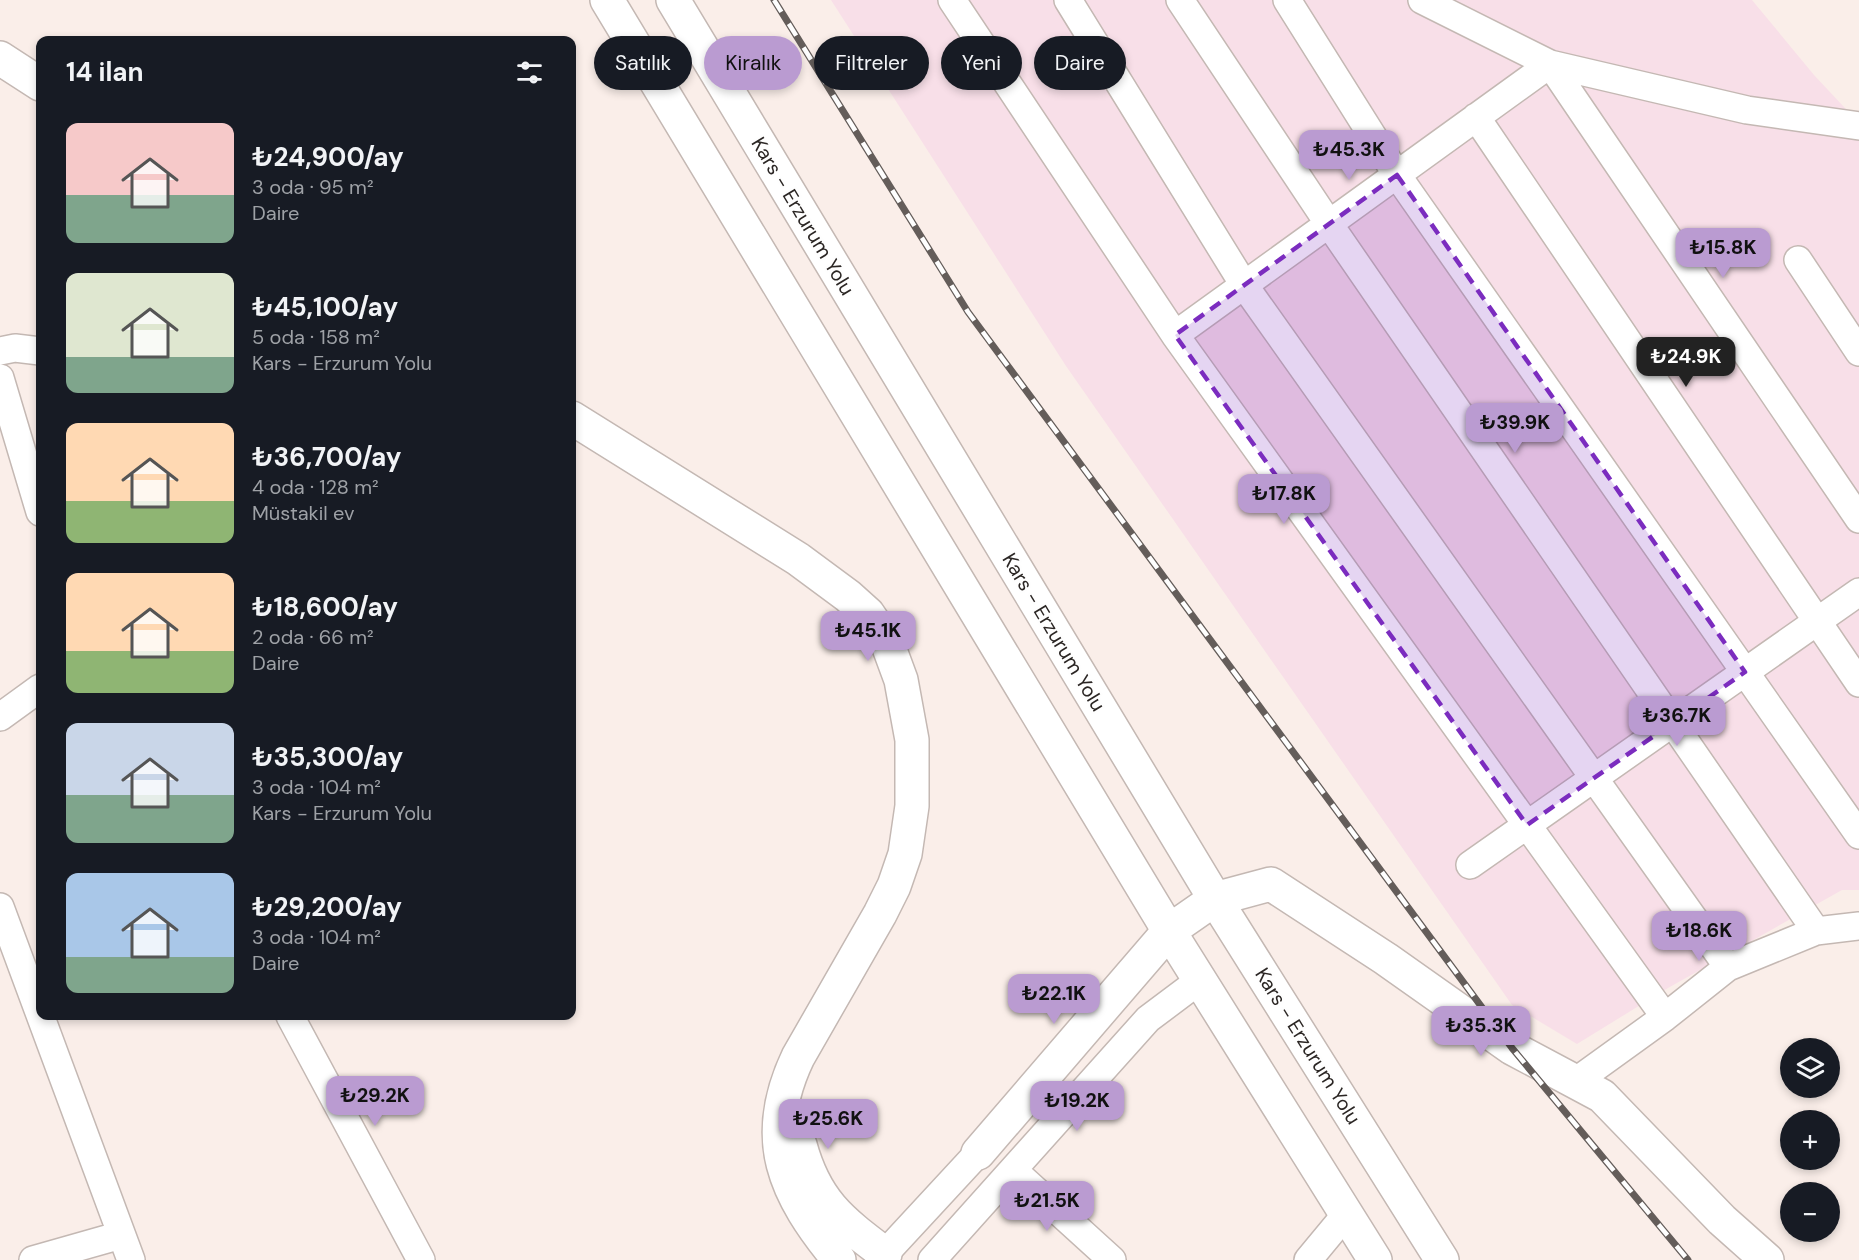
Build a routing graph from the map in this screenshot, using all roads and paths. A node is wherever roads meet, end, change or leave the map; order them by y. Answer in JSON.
{"nodes":[{"id":1,"x":607,"y":0,"type":"edge"},
{"id":2,"x":673,"y":0,"type":"edge"},
{"id":3,"x":952,"y":0,"type":"edge"},
{"id":4,"x":1068,"y":0,"type":"edge"},
{"id":5,"x":1180,"y":0,"type":"edge"},
{"id":6,"x":1287,"y":0,"type":"edge"},
{"id":7,"x":1422,"y":0,"type":"edge"},
{"id":8,"x":0,"y":58,"type":"edge"},
{"id":9,"x":1550,"y":64,"type":"junction"},
{"id":10,"x":36,"y":81,"type":"edge"},
{"id":11,"x":1476,"y":117,"type":"junction"},
{"id":12,"x":1859,"y":126,"type":"edge"},
{"id":13,"x":1397,"y":174,"type":"junction"},
{"id":14,"x":1329,"y":224,"type":"junction"},
{"id":15,"x":1798,"y":260,"type":"dead end"},
{"id":16,"x":1244,"y":285,"type":"junction"},
{"id":17,"x":1175,"y":335,"type":"junction"},
{"id":18,"x":0,"y":351,"type":"edge"},
{"id":19,"x":36,"y":351,"type":"edge"},
{"id":20,"x":1859,"y":352,"type":"edge"},
{"id":21,"x":0,"y":378,"type":"edge"},
{"id":22,"x":576,"y":420,"type":"edge"},
{"id":23,"x":36,"y":499,"type":"edge"},
{"id":24,"x":1859,"y":519,"type":"edge"},
{"id":25,"x":1859,"y":592,"type":"edge"},
{"id":26,"x":1817,"y":622,"type":"junction"},
{"id":27,"x":1745,"y":672,"type":"junction"},
{"id":28,"x":1859,"y":683,"type":"edge"},
{"id":29,"x":36,"y":691,"type":"edge"},
{"id":30,"x":0,"y":717,"type":"edge"},
{"id":31,"x":1673,"y":723,"type":"junction"},
{"id":32,"x":1594,"y":778,"type":"junction"},
{"id":33,"x":1527,"y":825,"type":"junction"},
{"id":34,"x":1859,"y":835,"type":"edge"},
{"id":35,"x":1470,"y":865,"type":"dead end"},
{"id":36,"x":1215,"y":898,"type":"junction"},
{"id":37,"x":0,"y":907,"type":"edge"},
{"id":38,"x":1859,"y":926,"type":"edge"},
{"id":39,"x":1169,"y":931,"type":"junction"},
{"id":40,"x":1816,"y":931,"type":"junction"},
{"id":41,"x":1728,"y":967,"type":"junction"},
{"id":42,"x":1200,"y":980,"type":"junction"},
{"id":43,"x":36,"y":1005,"type":"edge"},
{"id":44,"x":1665,"y":1017,"type":"junction"},
{"id":45,"x":42,"y":1020,"type":"edge"},
{"id":46,"x":292,"y":1020,"type":"edge"},
{"id":47,"x":811,"y":1034,"type":"junction"},
{"id":48,"x":1575,"y":1082,"type":"junction"},
{"id":49,"x":978,"y":1153,"type":"joint"},
{"id":50,"x":1013,"y":1170,"type":"junction"},
{"id":51,"x":1347,"y":1214,"type":"junction"},
{"id":52,"x":121,"y":1235,"type":"junction"},
{"id":53,"x":46,"y":1258,"type":"edge"},
{"id":54,"x":885,"y":1258,"type":"edge"},
{"id":55,"x":131,"y":1260,"type":"edge"},
{"id":56,"x":421,"y":1260,"type":"edge"},
{"id":57,"x":839,"y":1260,"type":"edge"},
{"id":58,"x":932,"y":1260,"type":"edge"},
{"id":59,"x":1112,"y":1260,"type":"edge"},
{"id":60,"x":1308,"y":1260,"type":"edge"},
{"id":61,"x":1375,"y":1260,"type":"edge"},
{"id":62,"x":1442,"y":1260,"type":"edge"},
{"id":63,"x":1767,"y":1260,"type":"edge"}],
"edges":[{"from":1,"to":39,"type":"main road"},
{"from":2,"to":36,"type":"main road","name":"Kars - Erzurum Yolu"},
{"from":3,"to":17,"type":"street"},
{"from":4,"to":16,"type":"street"},
{"from":5,"to":14,"type":"street"},
{"from":6,"to":13,"type":"street"},
{"from":7,"to":9,"type":"street"},
{"from":8,"to":10,"type":"main road"},
{"from":9,"to":11,"type":"street"},
{"from":9,"to":12,"type":"street"},
{"from":9,"to":24,"type":"street"},
{"from":11,"to":13,"type":"street"},
{"from":11,"to":26,"type":"street"},
{"from":13,"to":14,"type":"street"},
{"from":13,"to":27,"type":"street"},
{"from":14,"to":16,"type":"street"},
{"from":14,"to":31,"type":"street"},
{"from":15,"to":20,"type":"street"},
{"from":16,"to":17,"type":"street"},
{"from":16,"to":32,"type":"street"},
{"from":17,"to":33,"type":"street"},
{"from":18,"to":19,"type":"street"},
{"from":21,"to":23,"type":"street"},
{"from":22,"to":47,"type":"main road"},
{"from":25,"to":26,"type":"street"},
{"from":26,"to":27,"type":"street"},
{"from":26,"to":28,"type":"street"},
{"from":27,"to":31,"type":"street"},
{"from":27,"to":34,"type":"street"},
{"from":29,"to":30,"type":"street"},
{"from":31,"to":32,"type":"street"},
{"from":31,"to":40,"type":"street"},
{"from":32,"to":33,"type":"street"},
{"from":32,"to":41,"type":"street"},
{"from":33,"to":35,"type":"street"},
{"from":33,"to":44,"type":"street"},
{"from":36,"to":39,"type":"main road"},
{"from":36,"to":48,"type":"main road"},
{"from":36,"to":62,"type":"main road","name":"Kars - Erzurum Yolu"},
{"from":37,"to":43,"type":"street"},
{"from":38,"to":40,"type":"street"},
{"from":39,"to":42,"type":"main road"},
{"from":39,"to":49,"type":"main road"},
{"from":40,"to":41,"type":"street"},
{"from":41,"to":44,"type":"street"},
{"from":42,"to":50,"type":"street"},
{"from":42,"to":51,"type":"main road"},
{"from":44,"to":48,"type":"street"},
{"from":45,"to":52,"type":"street"},
{"from":46,"to":56,"type":"street"},
{"from":47,"to":54,"type":"main road"},
{"from":47,"to":57,"type":"main road"},
{"from":48,"to":63,"type":"main road"},
{"from":49,"to":54,"type":"street"},
{"from":50,"to":58,"type":"street"},
{"from":50,"to":59,"type":"street"},
{"from":51,"to":60,"type":"street"},
{"from":51,"to":61,"type":"main road"},
{"from":52,"to":53,"type":"street"},
{"from":52,"to":55,"type":"street"}]}
